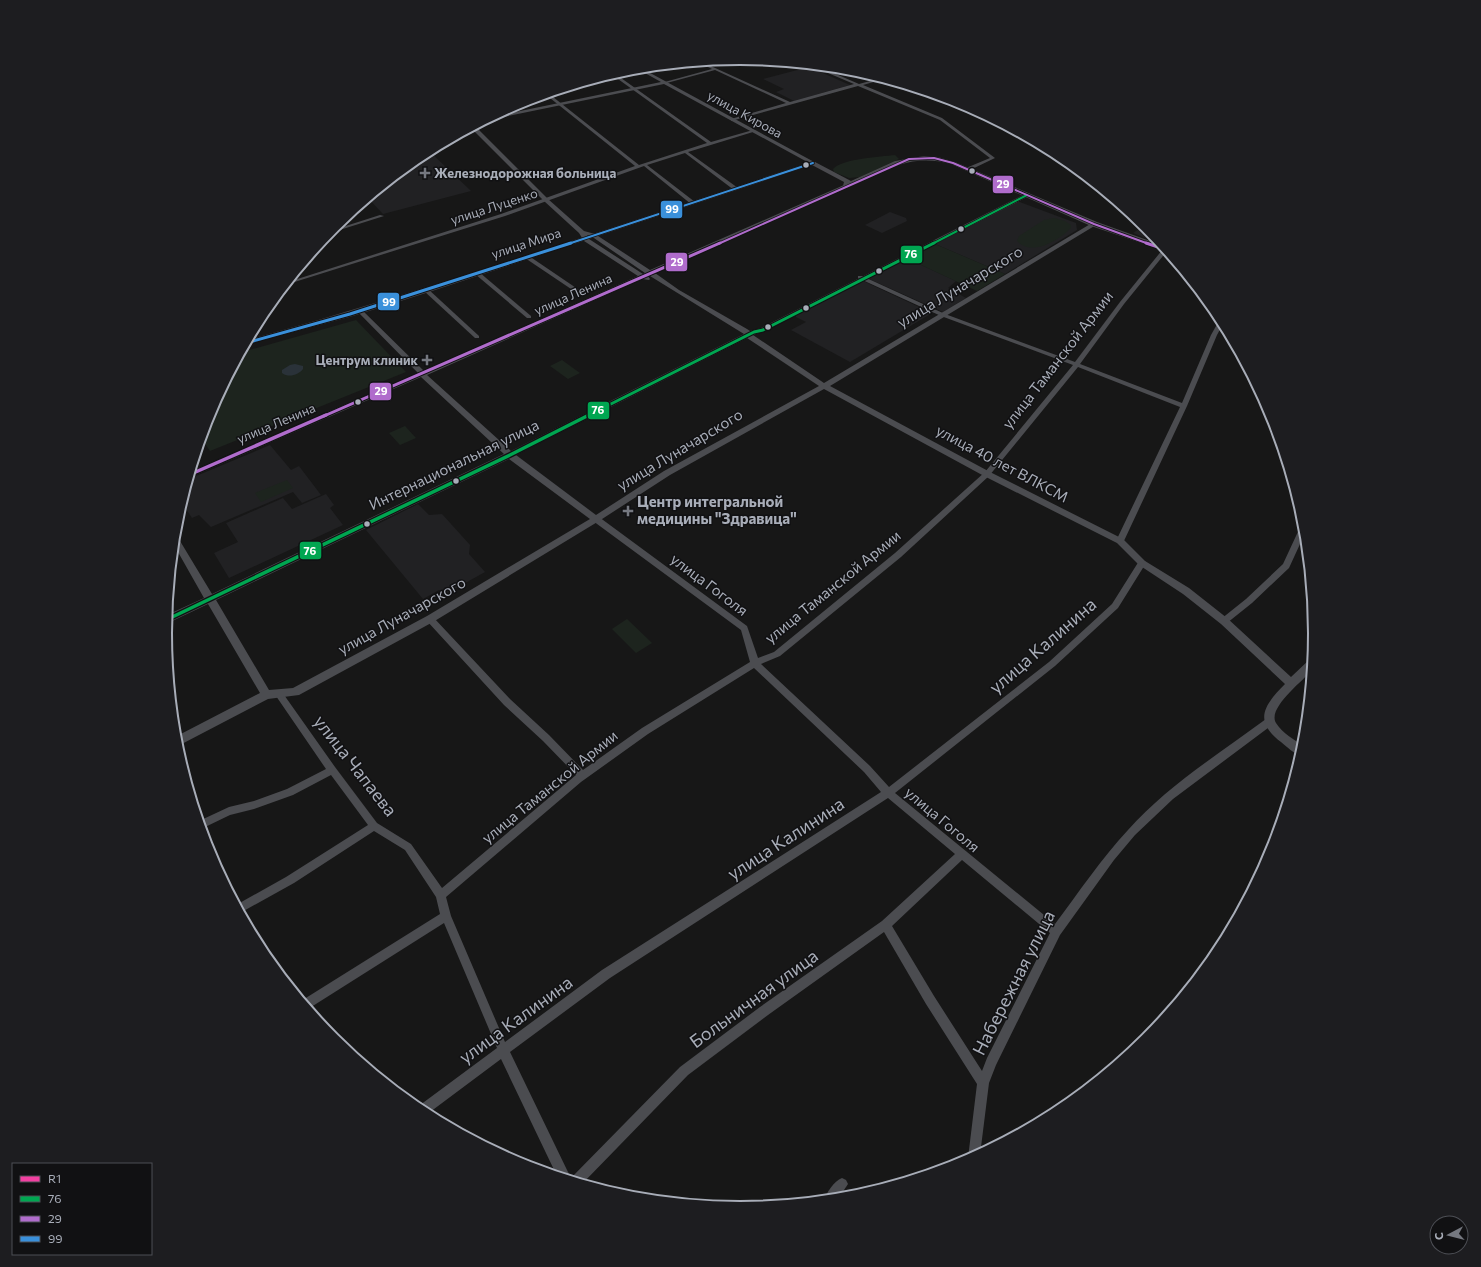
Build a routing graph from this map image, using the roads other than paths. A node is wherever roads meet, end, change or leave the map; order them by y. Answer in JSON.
{"nodes":[{"id":1,"x":708,"y":66,"type":"edge"},
{"id":2,"x":715,"y":69,"type":"junction"},
{"id":3,"x":828,"y":72,"type":"edge"},
{"id":4,"x":647,"y":73,"type":"edge"},
{"id":5,"x":619,"y":78,"type":"edge"},
{"id":6,"x":873,"y":81,"type":"edge"},
{"id":7,"x":663,"y":83,"type":"junction"},
{"id":8,"x":859,"y":85,"type":"junction"},
{"id":9,"x":634,"y":89,"type":"junction"},
{"id":10,"x":551,"y":98,"type":"edge"},
{"id":11,"x":790,"y":104,"type":"junction"},
{"id":12,"x":560,"y":105,"type":"junction"},
{"id":13,"x":506,"y":116,"type":"edge"},
{"id":14,"x":732,"y":120,"type":"junction"},
{"id":15,"x":476,"y":130,"type":"edge"},
{"id":16,"x":752,"y":131,"type":"junction"},
{"id":17,"x":710,"y":143,"type":"junction"},
{"id":18,"x":685,"y":151,"type":"junction"},
{"id":19,"x":813,"y":163,"type":"junction"},
{"id":20,"x":644,"y":164,"type":"junction"},
{"id":21,"x":638,"y":166,"type":"junction"},
{"id":22,"x":968,"y":169,"type":"junction"},
{"id":23,"x":842,"y":178,"type":"junction"},
{"id":24,"x":865,"y":178,"type":"junction"},
{"id":25,"x":846,"y":186,"type":"junction"},
{"id":26,"x":736,"y":189,"type":"junction"},
{"id":27,"x":1026,"y":194,"type":"junction"},
{"id":28,"x":546,"y":200,"type":"junction"},
{"id":29,"x":693,"y":203,"type":"junction"},
{"id":30,"x":382,"y":216,"type":"dead end"},
{"id":31,"x":1094,"y":224,"type":"junction"},
{"id":32,"x":343,"y":228,"type":"edge"},
{"id":33,"x":583,"y":235,"type":"junction"},
{"id":34,"x":593,"y":235,"type":"junction"},
{"id":35,"x":1156,"y":246,"type":"edge"},
{"id":36,"x":1163,"y":254,"type":"edge"},
{"id":37,"x":527,"y":257,"type":"junction"},
{"id":38,"x":478,"y":273,"type":"junction"},
{"id":39,"x":651,"y":273,"type":"junction"},
{"id":40,"x":643,"y":277,"type":"junction"},
{"id":41,"x":862,"y":278,"type":"junction"},
{"id":42,"x":293,"y":282,"type":"edge"},
{"id":43,"x":426,"y":290,"type":"junction"},
{"id":44,"x":582,"y":294,"type":"dead end"},
{"id":45,"x":683,"y":294,"type":"junction"},
{"id":46,"x":360,"y":311,"type":"junction"},
{"id":47,"x":942,"y":315,"type":"junction"},
{"id":48,"x":529,"y":317,"type":"dead end"},
{"id":49,"x":1219,"y":327,"type":"edge"},
{"id":50,"x":751,"y":334,"type":"junction"},
{"id":51,"x":477,"y":337,"type":"dead end"},
{"id":52,"x":253,"y":341,"type":"edge"},
{"id":53,"x":1077,"y":364,"type":"junction"},
{"id":54,"x":424,"y":374,"type":"junction"},
{"id":55,"x":824,"y":386,"type":"junction"},
{"id":56,"x":1184,"y":406,"type":"junction"},
{"id":57,"x":510,"y":455,"type":"junction"},
{"id":58,"x":196,"y":472,"type":"edge"},
{"id":59,"x":987,"y":474,"type":"junction"},
{"id":60,"x":596,"y":519,"type":"junction"},
{"id":61,"x":1300,"y":536,"type":"edge"},
{"id":62,"x":1120,"y":541,"type":"junction"},
{"id":63,"x":179,"y":547,"type":"edge"},
{"id":64,"x":1142,"y":563,"type":"junction"},
{"id":65,"x":210,"y":600,"type":"junction"},
{"id":66,"x":172,"y":617,"type":"edge"},
{"id":67,"x":430,"y":620,"type":"junction"},
{"id":68,"x":1224,"y":621,"type":"junction"},
{"id":69,"x":755,"y":664,"type":"junction"},
{"id":70,"x":1308,"y":667,"type":"edge"},
{"id":71,"x":1290,"y":683,"type":"junction"},
{"id":72,"x":279,"y":694,"type":"junction"},
{"id":73,"x":266,"y":695,"type":"junction"},
{"id":74,"x":1270,"y":722,"type":"junction"},
{"id":75,"x":182,"y":739,"type":"edge"},
{"id":76,"x":1297,"y":748,"type":"edge"},
{"id":77,"x":332,"y":770,"type":"junction"},
{"id":78,"x":583,"y":776,"type":"junction"},
{"id":79,"x":888,"y":793,"type":"junction"},
{"id":80,"x":205,"y":823,"type":"edge"},
{"id":81,"x":374,"y":826,"type":"junction"},
{"id":82,"x":962,"y":854,"type":"junction"},
{"id":83,"x":441,"y":895,"type":"junction"},
{"id":84,"x":242,"y":907,"type":"edge"},
{"id":85,"x":446,"y":916,"type":"junction"},
{"id":86,"x":886,"y":925,"type":"junction"},
{"id":87,"x":1056,"y":931,"type":"junction"},
{"id":88,"x":308,"y":1002,"type":"edge"},
{"id":89,"x":503,"y":1050,"type":"junction"},
{"id":90,"x":983,"y":1084,"type":"junction"},
{"id":91,"x":427,"y":1107,"type":"edge"},
{"id":92,"x":975,"y":1151,"type":"edge"},
{"id":93,"x":563,"y":1173,"type":"edge"},
{"id":94,"x":578,"y":1178,"type":"edge"},
{"id":95,"x":842,"y":1184,"type":"dead end"},
{"id":96,"x":835,"y":1194,"type":"edge"}],
"edges":[{"from":1,"to":2,"type":"street"},
{"from":2,"to":7,"type":"street"},
{"from":2,"to":11,"type":"street"},
{"from":3,"to":8,"type":"street"},
{"from":4,"to":7,"type":"street","name":"улица Кирова"},
{"from":5,"to":9,"type":"street"},
{"from":6,"to":8,"type":"street"},
{"from":7,"to":9,"type":"street"},
{"from":7,"to":14,"type":"street","name":"улица Кирова"},
{"from":8,"to":11,"type":"street"},
{"from":8,"to":22,"type":"street"},
{"from":9,"to":12,"type":"street"},
{"from":9,"to":17,"type":"street"},
{"from":10,"to":12,"type":"street"},
{"from":11,"to":14,"type":"street"},
{"from":12,"to":13,"type":"street"},
{"from":12,"to":21,"type":"street"},
{"from":14,"to":16,"type":"street","name":"улица Кирова"},
{"from":15,"to":28,"type":"street","name":"улица 40 лет ВЛКСМ"},
{"from":16,"to":17,"type":"street","name":"улица Луценко"},
{"from":16,"to":19,"type":"street","name":"улица Кирова"},
{"from":17,"to":18,"type":"street","name":"улица Луценко"},
{"from":18,"to":20,"type":"street","name":"улица Луценко"},
{"from":18,"to":26,"type":"street"},
{"from":19,"to":23,"type":"main road","name":"улица Кирова"},
{"from":19,"to":26,"type":"main road","name":"улица Мира"},
{"from":20,"to":21,"type":"street","name":"улица Луценко"},
{"from":20,"to":29,"type":"street"},
{"from":21,"to":28,"type":"street","name":"улица Луценко"},
{"from":22,"to":24,"type":"main road","name":"улица Ленина"},
{"from":22,"to":27,"type":"main road","name":"улица Ленина"},
{"from":23,"to":24,"type":"main road","name":"улица Кирова"},
{"from":23,"to":25,"type":"main road"},
{"from":24,"to":25,"type":"main road","name":"улица Ленина"},
{"from":25,"to":39,"type":"street","name":"улица Ленина"},
{"from":26,"to":29,"type":"main road","name":"улица Мира"},
{"from":27,"to":31,"type":"main road","name":"улица Ленина"},
{"from":27,"to":41,"type":"street","name":"Интернациональная улица"},
{"from":28,"to":33,"type":"street","name":"улица 40 лет ВЛКСМ"},
{"from":28,"to":42,"type":"street","name":"улица Луценко"},
{"from":29,"to":34,"type":"main road","name":"улица Мира"},
{"from":30,"to":32,"type":"street"},
{"from":31,"to":35,"type":"main road","name":"улица Ленина"},
{"from":31,"to":47,"type":"street","name":"улица Луначарского"},
{"from":33,"to":34,"type":"main road","name":"улица Мира"},
{"from":33,"to":37,"type":"main road","name":"улица Мира"},
{"from":33,"to":40,"type":"street","name":"улица 40 лет ВЛКСМ"},
{"from":34,"to":39,"type":"street","name":"улица 40 лет ВЛКСМ"},
{"from":36,"to":53,"type":"street","name":"улица Таманской Армии"},
{"from":37,"to":38,"type":"main road","name":"улица Мира"},
{"from":37,"to":44,"type":"street"},
{"from":38,"to":43,"type":"main road","name":"улица Мира"},
{"from":38,"to":48,"type":"street"},
{"from":39,"to":40,"type":"street","name":"улица Ленина"},
{"from":39,"to":45,"type":"street","name":"улица 40 лет ВЛКСМ"},
{"from":40,"to":45,"type":"street","name":"улица 40 лет ВЛКСМ"},
{"from":40,"to":54,"type":"street","name":"улица Ленина"},
{"from":41,"to":47,"type":"street"},
{"from":41,"to":50,"type":"street","name":"Интернациональная улица"},
{"from":43,"to":46,"type":"main road","name":"улица Мира"},
{"from":43,"to":51,"type":"street"},
{"from":45,"to":50,"type":"street","name":"улица 40 лет ВЛКСМ"},
{"from":46,"to":52,"type":"main road","name":"улица Мира"},
{"from":46,"to":54,"type":"street","name":"улица Гоголя"},
{"from":47,"to":53,"type":"street"},
{"from":47,"to":55,"type":"street","name":"улица Луначарского"},
{"from":49,"to":56,"type":"street"},
{"from":50,"to":55,"type":"street","name":"улица 40 лет ВЛКСМ"},
{"from":50,"to":57,"type":"street","name":"Интернациональная улица"},
{"from":53,"to":56,"type":"street"},
{"from":53,"to":59,"type":"street","name":"улица Таманской Армии"},
{"from":54,"to":57,"type":"street","name":"улица Гоголя"},
{"from":54,"to":58,"type":"street","name":"улица Ленина"},
{"from":55,"to":59,"type":"street","name":"улица 40 лет ВЛКСМ"},
{"from":55,"to":60,"type":"street","name":"улица Луначарского"},
{"from":56,"to":62,"type":"street"},
{"from":57,"to":60,"type":"street","name":"улица Гоголя"},
{"from":57,"to":65,"type":"street","name":"Интернациональная улица"},
{"from":59,"to":62,"type":"street","name":"улица 40 лет ВЛКСМ"},
{"from":59,"to":69,"type":"street","name":"улица Таманской Армии"},
{"from":60,"to":67,"type":"street","name":"улица Луначарского"},
{"from":60,"to":69,"type":"street","name":"улица Гоголя"},
{"from":61,"to":68,"type":"street"},
{"from":62,"to":64,"type":"street","name":"улица 40 лет ВЛКСМ"},
{"from":63,"to":65,"type":"street"},
{"from":64,"to":68,"type":"street","name":"улица 40 лет ВЛКСМ"},
{"from":64,"to":79,"type":"street","name":"улица Калинина"},
{"from":65,"to":66,"type":"street","name":"Интернациональная улица"},
{"from":65,"to":73,"type":"street"},
{"from":67,"to":72,"type":"street","name":"улица Луначарского"},
{"from":67,"to":78,"type":"street"},
{"from":68,"to":71,"type":"street","name":"улица 40 лет ВЛКСМ"},
{"from":69,"to":78,"type":"street","name":"улица Таманской Армии"},
{"from":69,"to":79,"type":"street","name":"улица Гоголя"},
{"from":70,"to":71,"type":"street"},
{"from":71,"to":74,"type":"street"},
{"from":72,"to":73,"type":"street"},
{"from":72,"to":77,"type":"street","name":"улица Чапаева"},
{"from":73,"to":75,"type":"street"},
{"from":74,"to":76,"type":"street"},
{"from":74,"to":87,"type":"street","name":"Набережная улица"},
{"from":77,"to":80,"type":"street"},
{"from":77,"to":81,"type":"street","name":"улица Чапаева"},
{"from":78,"to":83,"type":"street","name":"улица Таманской Армии"},
{"from":79,"to":82,"type":"street","name":"улица Гоголя"},
{"from":79,"to":89,"type":"street","name":"улица Калинина"},
{"from":81,"to":83,"type":"street","name":"улица Чапаева"},
{"from":81,"to":84,"type":"street"},
{"from":82,"to":86,"type":"street","name":"Больничная улица"},
{"from":82,"to":87,"type":"street","name":"улица Гоголя"},
{"from":83,"to":85,"type":"street","name":"улица Чапаева"},
{"from":85,"to":88,"type":"street"},
{"from":85,"to":89,"type":"street","name":"улица Чапаева"},
{"from":86,"to":90,"type":"street"},
{"from":86,"to":94,"type":"street","name":"Больничная улица"},
{"from":87,"to":90,"type":"street","name":"Набережная улица"},
{"from":89,"to":91,"type":"street","name":"улица Калинина"},
{"from":89,"to":93,"type":"street","name":"улица Чапаева"},
{"from":90,"to":92,"type":"street","name":"Набережная улица"},
{"from":95,"to":96,"type":"street"}]}
